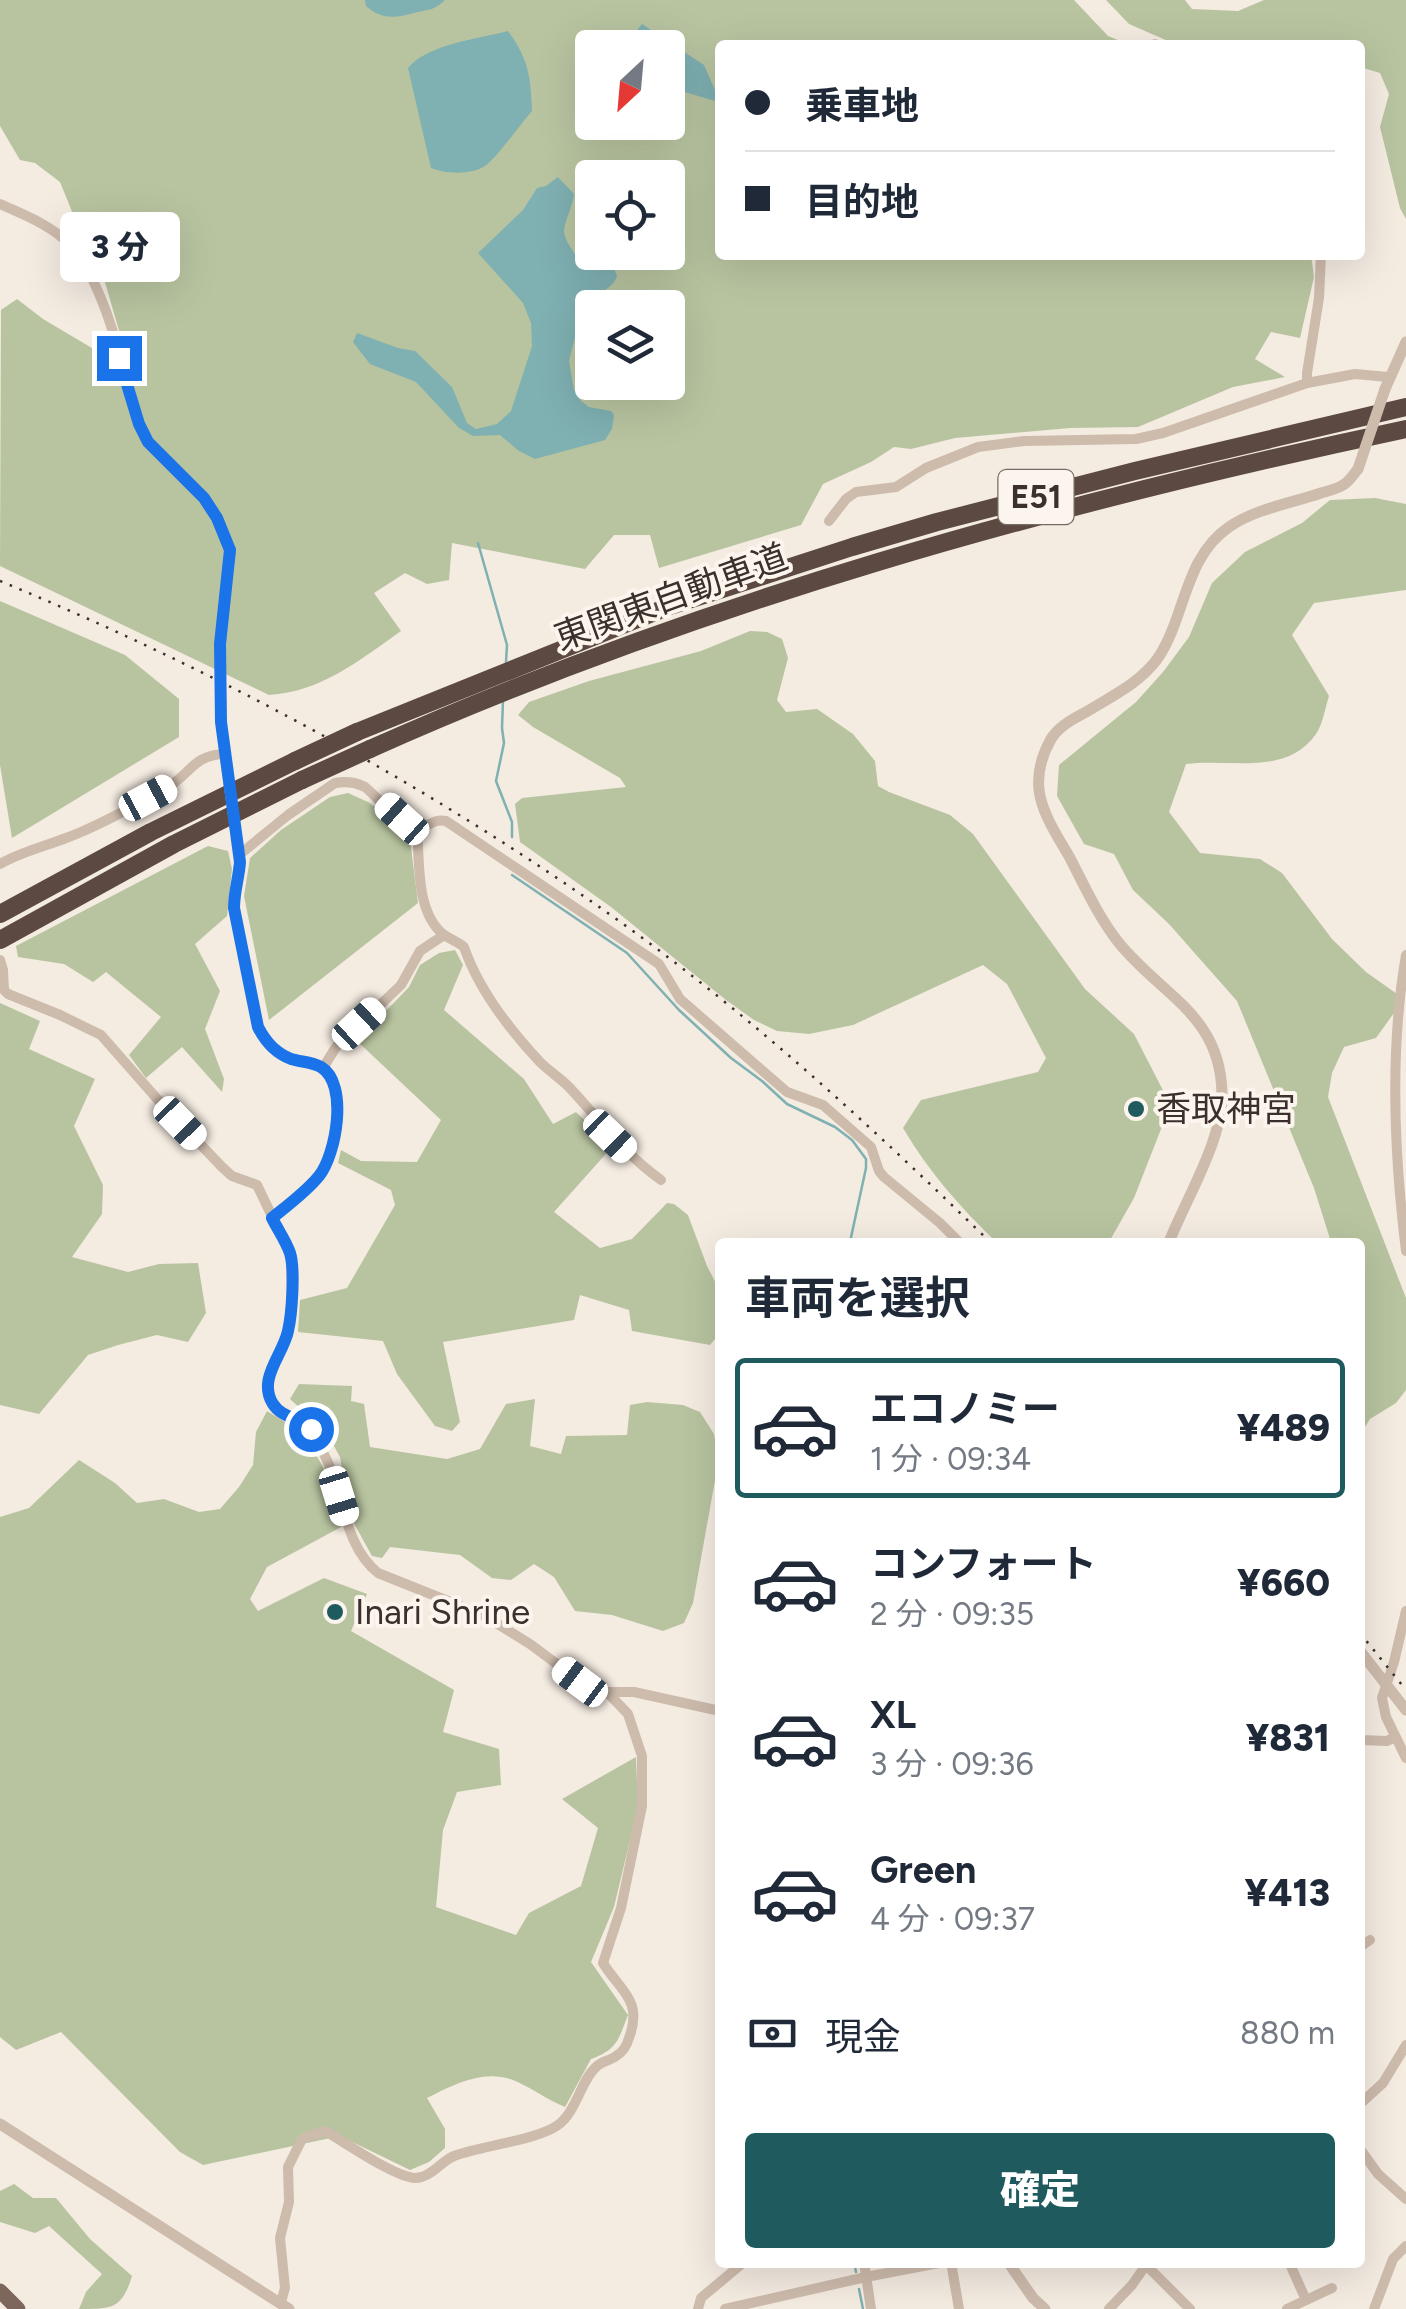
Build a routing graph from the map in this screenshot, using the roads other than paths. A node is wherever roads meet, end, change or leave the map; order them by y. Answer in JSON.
{"nodes":[{"id":1,"x":0,"y":204,"type":"edge"},
{"id":2,"x":1321,"y":260,"type":"edge"},
{"id":3,"x":1406,"y":342,"type":"edge"},
{"id":4,"x":1308,"y":383,"type":"junction"},
{"id":5,"x":1386,"y":383,"type":"junction"},
{"id":6,"x":1406,"y":407,"type":"edge"},
{"id":7,"x":1406,"y":429,"type":"edge"},
{"id":8,"x":828,"y":521,"type":"dead end"},
{"id":9,"x":412,"y":720,"type":"junction"},
{"id":10,"x":225,"y":757,"type":"junction"},
{"id":11,"x":417,"y":828,"type":"junction"},
{"id":12,"x":239,"y":851,"type":"junction"},
{"id":13,"x":0,"y":864,"type":"edge"},
{"id":14,"x":0,"y":914,"type":"edge"},
{"id":15,"x":444,"y":936,"type":"junction"},
{"id":16,"x":0,"y":940,"type":"edge"},
{"id":17,"x":1406,"y":955,"type":"edge"},
{"id":18,"x":0,"y":960,"type":"edge"},
{"id":19,"x":2,"y":983,"type":"edge"},
{"id":20,"x":323,"y":1068,"type":"junction"},
{"id":21,"x":661,"y":1180,"type":"dead end"},
{"id":22,"x":272,"y":1218,"type":"junction"},
{"id":23,"x":956,"y":1238,"type":"edge"},
{"id":24,"x":1172,"y":1238,"type":"edge"},
{"id":25,"x":1406,"y":1251,"type":"edge"},
{"id":26,"x":1406,"y":1610,"type":"edge"},
{"id":27,"x":1365,"y":1657,"type":"edge"},
{"id":28,"x":1400,"y":1660,"type":"edge"},
{"id":29,"x":1386,"y":1684,"type":"junction"},
{"id":30,"x":607,"y":1692,"type":"junction"},
{"id":31,"x":715,"y":1709,"type":"edge"},
{"id":32,"x":1406,"y":1710,"type":"edge"},
{"id":33,"x":1395,"y":1738,"type":"junction"},
{"id":34,"x":1365,"y":1740,"type":"edge"},
{"id":35,"x":1406,"y":1758,"type":"edge"},
{"id":36,"x":1406,"y":2045,"type":"edge"},
{"id":37,"x":1365,"y":2099,"type":"edge"},
{"id":38,"x":0,"y":2124,"type":"edge"},
{"id":39,"x":1365,"y":2155,"type":"edge"},
{"id":40,"x":1406,"y":2199,"type":"edge"},
{"id":41,"x":1406,"y":2246,"type":"edge"},
{"id":42,"x":737,"y":2268,"type":"edge"},
{"id":43,"x":865,"y":2268,"type":"edge"},
{"id":44,"x":915,"y":2268,"type":"edge"},
{"id":45,"x":949,"y":2268,"type":"edge"},
{"id":46,"x":1012,"y":2268,"type":"edge"},
{"id":47,"x":1145,"y":2268,"type":"edge"},
{"id":48,"x":1152,"y":2268,"type":"edge"},
{"id":49,"x":1291,"y":2268,"type":"edge"},
{"id":50,"x":866,"y":2277,"type":"junction"},
{"id":51,"x":1332,"y":2288,"type":"dead end"},
{"id":52,"x":0,"y":2291,"type":"edge"},
{"id":53,"x":1306,"y":2300,"type":"junction"},
{"id":54,"x":285,"y":2306,"type":"edge"},
{"id":55,"x":732,"y":2308,"type":"edge"},
{"id":56,"x":18,"y":2309,"type":"edge"},
{"id":57,"x":698,"y":2309,"type":"edge"},
{"id":58,"x":871,"y":2309,"type":"edge"},
{"id":59,"x":959,"y":2309,"type":"edge"},
{"id":60,"x":1045,"y":2309,"type":"edge"},
{"id":61,"x":1109,"y":2309,"type":"edge"},
{"id":62,"x":1190,"y":2309,"type":"edge"},
{"id":63,"x":1287,"y":2309,"type":"edge"},
{"id":64,"x":1374,"y":2309,"type":"edge"}],
"edges":[{"from":1,"to":10,"type":"street","bridge":true},
{"from":2,"to":4,"type":"street"},
{"from":3,"to":5,"type":"street"},
{"from":4,"to":5,"type":"street"},
{"from":4,"to":8,"type":"street"},
{"from":5,"to":24,"type":"street","bridge":true},
{"from":6,"to":9,"type":"highway","name":"東関東自動車道","number":"E51"},
{"from":7,"to":9,"type":"highway","name":"東関東自動車道","number":"E51"},
{"from":9,"to":14,"type":"highway","name":"東関東自動車道","number":"E51","bridge":true},
{"from":9,"to":16,"type":"highway","name":"東関東自動車道","number":"E51","bridge":true},
{"from":10,"to":12,"type":"street","bridge":true},
{"from":10,"to":13,"type":"street"},
{"from":11,"to":12,"type":"street"},
{"from":11,"to":15,"type":"street"},
{"from":11,"to":23,"type":"street"},
{"from":12,"to":20,"type":"street"},
{"from":15,"to":20,"type":"street"},
{"from":15,"to":21,"type":"street"},
{"from":17,"to":25,"type":"street"},
{"from":18,"to":19,"type":"street"},
{"from":19,"to":22,"type":"street"},
{"from":20,"to":22,"type":"street"},
{"from":22,"to":30,"type":"street"},
{"from":26,"to":28,"type":"street"},
{"from":27,"to":29,"type":"street"},
{"from":28,"to":29,"type":"street"},
{"from":29,"to":32,"type":"street"},
{"from":29,"to":33,"type":"street"},
{"from":30,"to":31,"type":"street"},
{"from":30,"to":54,"type":"street"},
{"from":33,"to":34,"type":"street"},
{"from":33,"to":35,"type":"street"},
{"from":36,"to":37,"type":"street"},
{"from":38,"to":54,"type":"street"},
{"from":39,"to":40,"type":"street"},
{"from":41,"to":64,"type":"street"},
{"from":42,"to":57,"type":"street"},
{"from":43,"to":50,"type":"street"},
{"from":44,"to":50,"type":"street"},
{"from":45,"to":59,"type":"street"},
{"from":46,"to":60,"type":"street"},
{"from":47,"to":61,"type":"street"},
{"from":48,"to":62,"type":"street"},
{"from":49,"to":53,"type":"street"},
{"from":50,"to":55,"type":"street"},
{"from":50,"to":58,"type":"street"},
{"from":51,"to":53,"type":"street"},
{"from":52,"to":56,"type":"main road"},
{"from":53,"to":63,"type":"street"}]}
